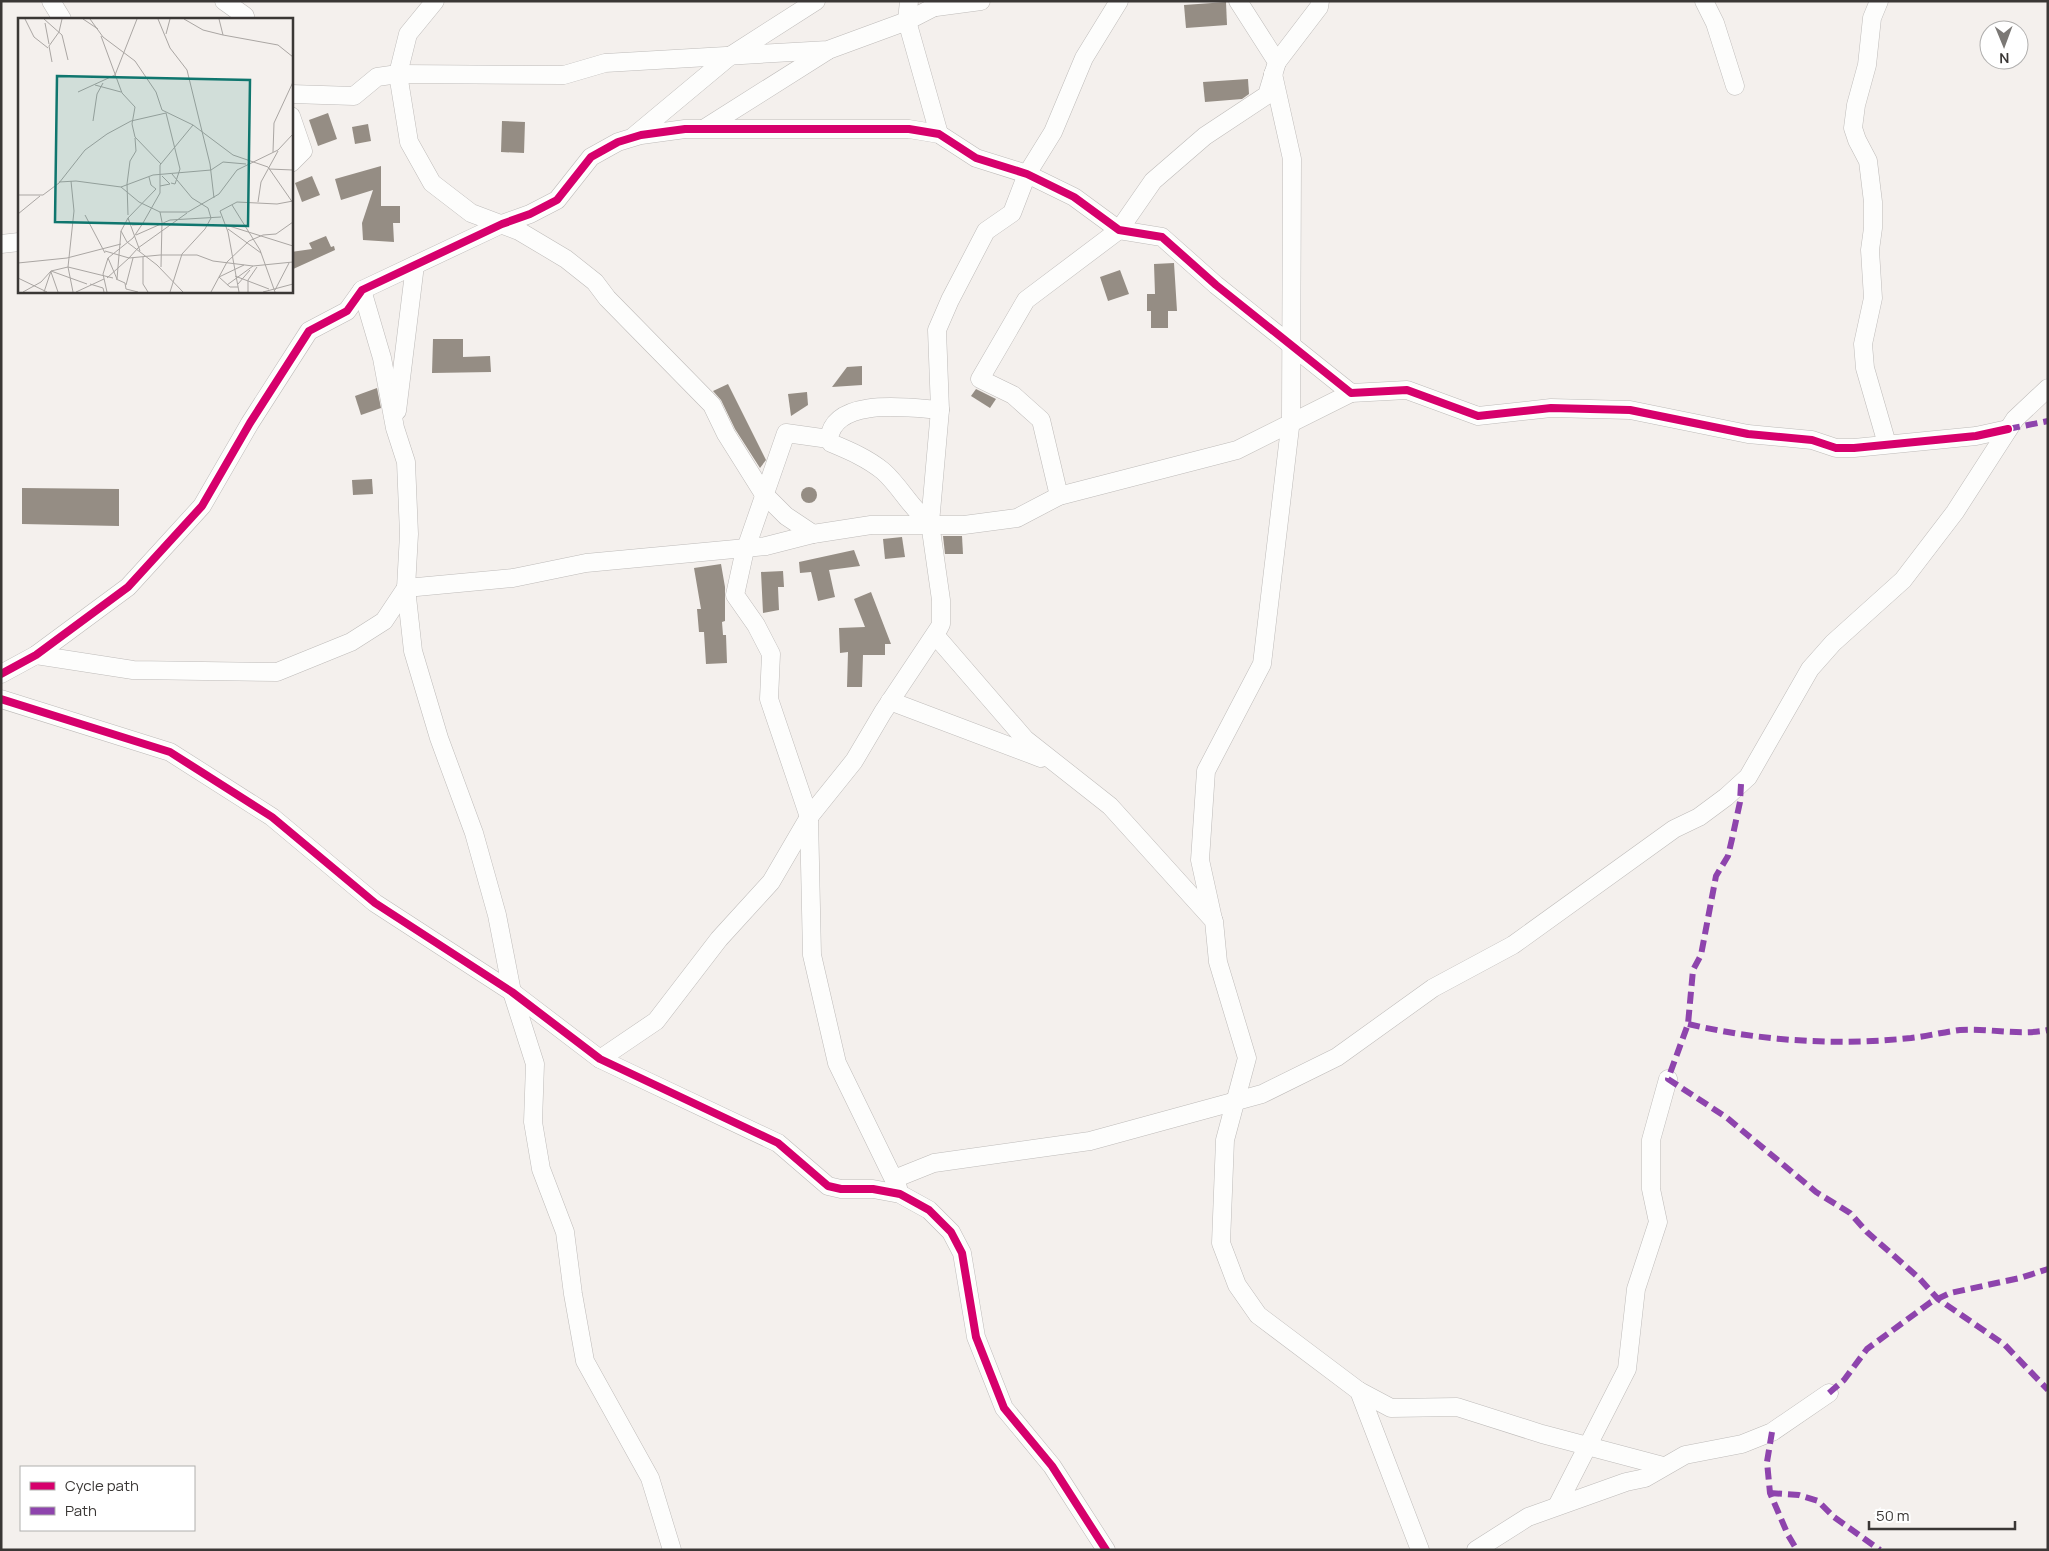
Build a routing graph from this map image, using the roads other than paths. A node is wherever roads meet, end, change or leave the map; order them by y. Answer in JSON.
{"nodes":[{"id":1,"x":51,"y":1,"type":"edge"},
{"id":2,"x":224,"y":1,"type":"edge"},
{"id":3,"x":434,"y":1,"type":"edge"},
{"id":4,"x":816,"y":1,"type":"edge"},
{"id":5,"x":909,"y":1,"type":"edge"},
{"id":6,"x":981,"y":1,"type":"edge"},
{"id":7,"x":1120,"y":1,"type":"edge"},
{"id":8,"x":1238,"y":1,"type":"edge"},
{"id":9,"x":1320,"y":1,"type":"edge"},
{"id":10,"x":1704,"y":1,"type":"edge"},
{"id":11,"x":1880,"y":1,"type":"edge"},
{"id":12,"x":941,"y":4,"type":"edge"},
{"id":13,"x":243,"y":12,"type":"edge"},
{"id":14,"x":61,"y":18,"type":"edge"},
{"id":15,"x":907,"y":21,"type":"junction"},
{"id":16,"x":828,"y":50,"type":"junction"},
{"id":17,"x":730,"y":56,"type":"junction"},
{"id":18,"x":1275,"y":68,"type":"junction"},
{"id":19,"x":398,"y":74,"type":"junction"},
{"id":20,"x":1735,"y":86,"type":"dead end"},
{"id":21,"x":292,"y":94,"type":"edge"},
{"id":22,"x":292,"y":119,"type":"edge"},
{"id":23,"x":705,"y":128,"type":"junction"},
{"id":24,"x":938,"y":134,"type":"junction"},
{"id":25,"x":631,"y":138,"type":"junction"},
{"id":26,"x":292,"y":162,"type":"edge"},
{"id":27,"x":1027,"y":174,"type":"junction"},
{"id":28,"x":502,"y":224,"type":"junction"},
{"id":29,"x":1119,"y":230,"type":"junction"},
{"id":30,"x":18,"y":242,"type":"edge"},
{"id":31,"x":1,"y":244,"type":"edge"},
{"id":32,"x":415,"y":265,"type":"junction"},
{"id":33,"x":362,"y":290,"type":"junction"},
{"id":34,"x":1292,"y":345,"type":"junction"},
{"id":35,"x":2048,"y":388,"type":"edge"},
{"id":36,"x":1351,"y":393,"type":"junction"},
{"id":37,"x":940,"y":410,"type":"junction"},
{"id":38,"x":1291,"y":423,"type":"junction"},
{"id":39,"x":395,"y":428,"type":"junction"},
{"id":40,"x":2008,"y":429,"type":"junction"},
{"id":41,"x":829,"y":439,"type":"junction"},
{"id":42,"x":1887,"y":444,"type":"junction"},
{"id":43,"x":765,"y":495,"type":"junction"},
{"id":44,"x":1059,"y":496,"type":"junction"},
{"id":45,"x":930,"y":524,"type":"junction"},
{"id":46,"x":812,"y":534,"type":"junction"},
{"id":47,"x":746,"y":548,"type":"junction"},
{"id":48,"x":406,"y":588,"type":"junction"},
{"id":49,"x":935,"y":635,"type":"junction"},
{"id":50,"x":36,"y":655,"type":"junction"},
{"id":51,"x":1,"y":674,"type":"edge"},
{"id":52,"x":1,"y":698,"type":"edge"},
{"id":53,"x":890,"y":700,"type":"junction"},
{"id":54,"x":1058,"y":764,"type":"junction"},
{"id":55,"x":809,"y":817,"type":"junction"},
{"id":56,"x":1214,"y":921,"type":"junction"},
{"id":57,"x":512,"y":992,"type":"junction"},
{"id":58,"x":600,"y":1059,"type":"junction"},
{"id":59,"x":1668,"y":1079,"type":"dead end"},
{"id":60,"x":1235,"y":1102,"type":"junction"},
{"id":61,"x":897,"y":1186,"type":"junction"},
{"id":62,"x":1359,"y":1391,"type":"junction"},
{"id":63,"x":1829,"y":1393,"type":"dead end"},
{"id":64,"x":1588,"y":1446,"type":"junction"},
{"id":65,"x":1663,"y":1466,"type":"junction"},
{"id":66,"x":1557,"y":1506,"type":"junction"},
{"id":67,"x":672,"y":1550,"type":"edge"},
{"id":68,"x":1106,"y":1550,"type":"edge"},
{"id":69,"x":1420,"y":1550,"type":"edge"},
{"id":70,"x":1476,"y":1550,"type":"edge"}],
"edges":[{"from":1,"to":14,"type":"street"},
{"from":2,"to":13,"type":"street"},
{"from":3,"to":19,"type":"street"},
{"from":4,"to":17,"type":"street"},
{"from":5,"to":15,"type":"street"},
{"from":6,"to":12,"type":"street"},
{"from":7,"to":27,"type":"street"},
{"from":8,"to":18,"type":"street"},
{"from":9,"to":18,"type":"street"},
{"from":10,"to":20,"type":"street"},
{"from":11,"to":42,"type":"street"},
{"from":12,"to":15,"type":"street"},
{"from":15,"to":16,"type":"street"},
{"from":15,"to":24,"type":"street"},
{"from":16,"to":17,"type":"street"},
{"from":16,"to":23,"type":"street"},
{"from":17,"to":19,"type":"street"},
{"from":17,"to":25,"type":"street"},
{"from":18,"to":29,"type":"street"},
{"from":18,"to":34,"type":"street"},
{"from":19,"to":21,"type":"street"},
{"from":19,"to":28,"type":"street"},
{"from":22,"to":26,"type":"street"},
{"from":23,"to":24,"type":"street"},
{"from":23,"to":25,"type":"street"},
{"from":24,"to":27,"type":"street"},
{"from":25,"to":28,"type":"street"},
{"from":27,"to":29,"type":"street"},
{"from":27,"to":37,"type":"street"},
{"from":28,"to":32,"type":"street"},
{"from":28,"to":43,"type":"street"},
{"from":29,"to":34,"type":"street"},
{"from":29,"to":44,"type":"street"},
{"from":30,"to":31,"type":"street"},
{"from":32,"to":33,"type":"street"},
{"from":32,"to":39,"type":"street"},
{"from":33,"to":39,"type":"street"},
{"from":33,"to":50,"type":"street"},
{"from":34,"to":36,"type":"street"},
{"from":34,"to":38,"type":"street"},
{"from":35,"to":40,"type":"street"},
{"from":36,"to":38,"type":"street"},
{"from":36,"to":42,"type":"street"},
{"from":37,"to":41,"type":"street"},
{"from":37,"to":45,"type":"street"},
{"from":38,"to":44,"type":"street"},
{"from":38,"to":56,"type":"street"},
{"from":39,"to":48,"type":"street"},
{"from":40,"to":42,"type":"street"},
{"from":40,"to":60,"type":"street"},
{"from":41,"to":43,"type":"street"},
{"from":41,"to":45,"type":"street"},
{"from":43,"to":46,"type":"street"},
{"from":43,"to":47,"type":"street"},
{"from":44,"to":45,"type":"street"},
{"from":45,"to":46,"type":"street"},
{"from":45,"to":49,"type":"street"},
{"from":46,"to":47,"type":"street"},
{"from":47,"to":48,"type":"street"},
{"from":47,"to":55,"type":"street"},
{"from":48,"to":50,"type":"street"},
{"from":48,"to":57,"type":"street"},
{"from":49,"to":53,"type":"street"},
{"from":49,"to":54,"type":"street"},
{"from":50,"to":51,"type":"street"},
{"from":52,"to":57,"type":"street"},
{"from":53,"to":54,"type":"street"},
{"from":53,"to":55,"type":"street"},
{"from":54,"to":56,"type":"street"},
{"from":55,"to":58,"type":"street"},
{"from":55,"to":61,"type":"street"},
{"from":56,"to":60,"type":"street"},
{"from":57,"to":58,"type":"street"},
{"from":57,"to":67,"type":"street"},
{"from":58,"to":61,"type":"street"},
{"from":59,"to":64,"type":"street"},
{"from":60,"to":61,"type":"street"},
{"from":60,"to":62,"type":"street"},
{"from":61,"to":68,"type":"street"},
{"from":62,"to":64,"type":"street"},
{"from":62,"to":69,"type":"street"},
{"from":63,"to":65,"type":"street"},
{"from":64,"to":65,"type":"street"},
{"from":64,"to":66,"type":"street"},
{"from":65,"to":66,"type":"street"},
{"from":66,"to":70,"type":"street"}]}
